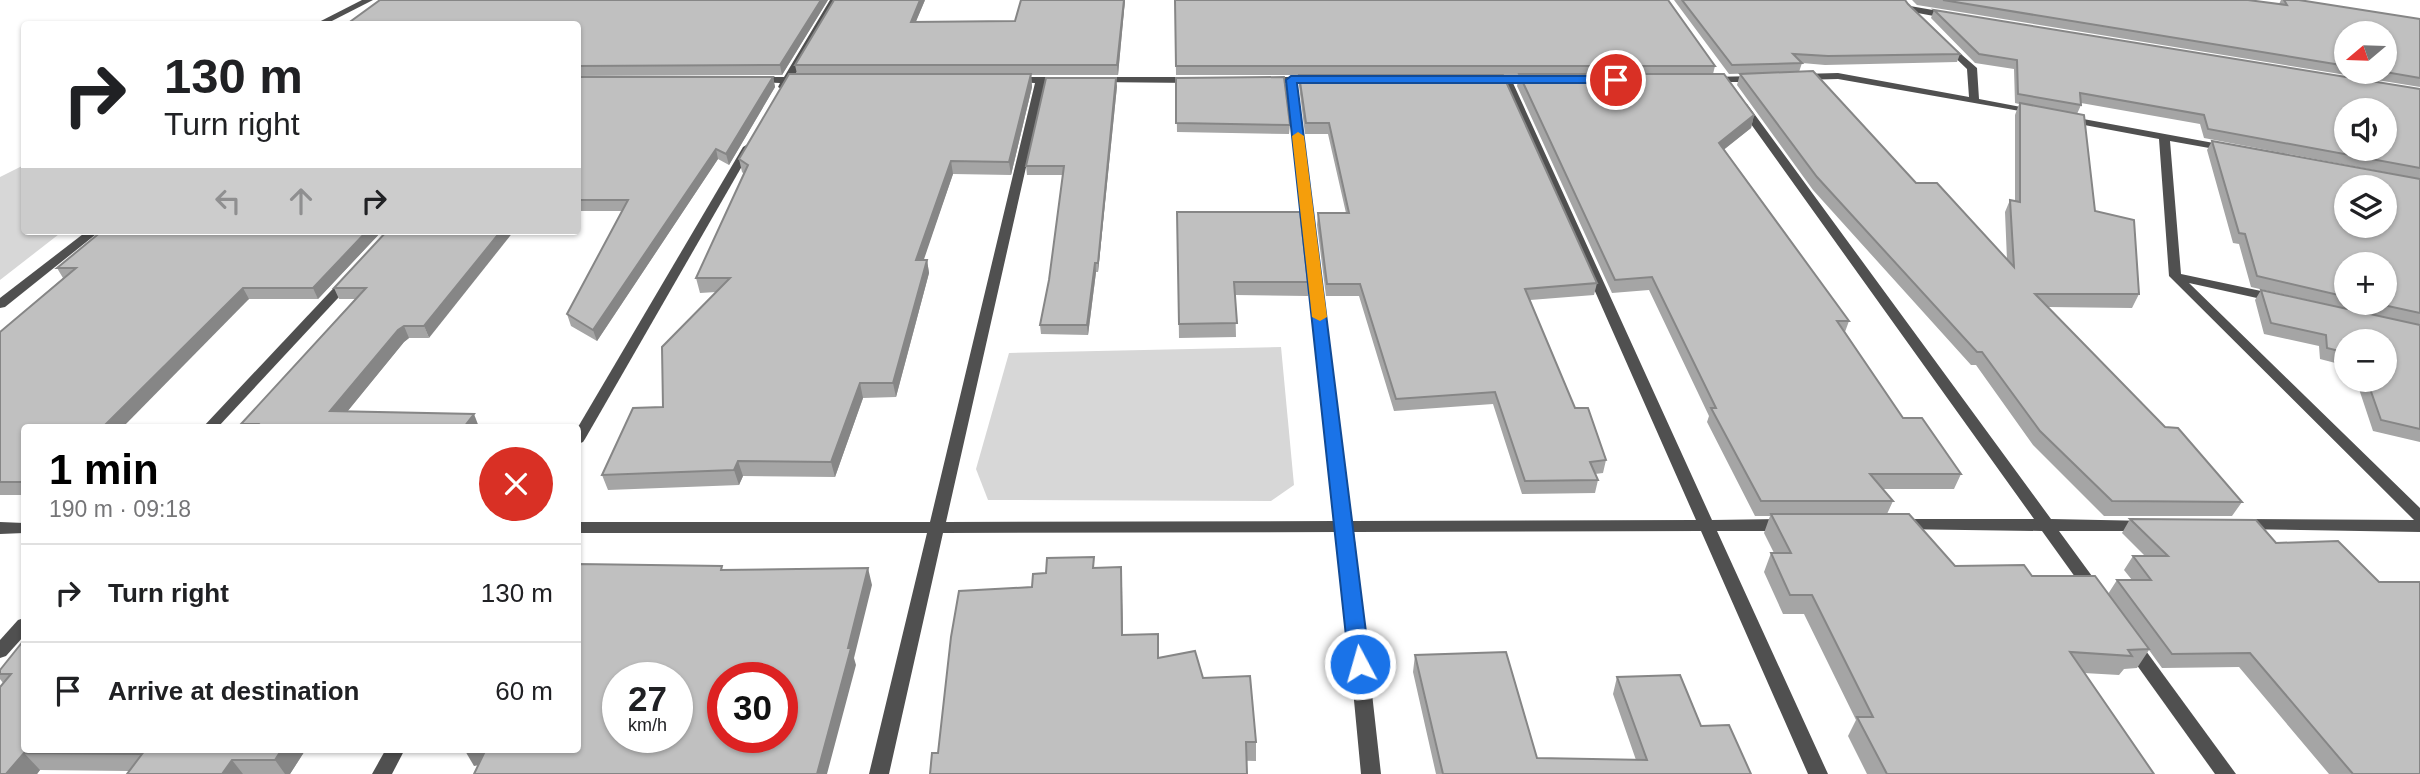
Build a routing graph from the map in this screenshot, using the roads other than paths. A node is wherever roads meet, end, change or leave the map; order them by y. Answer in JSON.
{"nodes":[{"id":1,"x":369,"y":0,"type":"edge"},
{"id":2,"x":834,"y":0,"type":"edge"},
{"id":3,"x":1904,"y":0,"type":"edge"},
{"id":4,"x":1910,"y":9,"type":"junction"},
{"id":5,"x":1965,"y":18,"type":"edge"},
{"id":6,"x":326,"y":21,"type":"edge"},
{"id":7,"x":1928,"y":26,"type":"edge"},
{"id":8,"x":1937,"y":34,"type":"edge"},
{"id":9,"x":1721,"y":75,"type":"junction"},
{"id":10,"x":1775,"y":78,"type":"edge"},
{"id":11,"x":1787,"y":78,"type":"edge"},
{"id":12,"x":745,"y":80,"type":"edge"},
{"id":13,"x":787,"y":80,"type":"junction"},
{"id":14,"x":814,"y":80,"type":"edge"},
{"id":15,"x":1001,"y":80,"type":"edge"},
{"id":16,"x":1041,"y":80,"type":"junction"},
{"id":17,"x":1069,"y":80,"type":"edge"},
{"id":18,"x":1083,"y":80,"type":"edge"},
{"id":19,"x":1208,"y":80,"type":"edge"},
{"id":20,"x":1250,"y":80,"type":"edge"},
{"id":21,"x":1291,"y":80,"type":"junction"},
{"id":22,"x":1332,"y":80,"type":"edge"},
{"id":23,"x":1480,"y":80,"type":"edge"},
{"id":24,"x":1507,"y":80,"type":"junction"},
{"id":25,"x":1548,"y":80,"type":"edge"},
{"id":26,"x":1697,"y":80,"type":"edge"},
{"id":27,"x":1974,"y":102,"type":"junction"},
{"id":28,"x":773,"y":104,"type":"edge"},
{"id":29,"x":2042,"y":114,"type":"edge"},
{"id":30,"x":2056,"y":117,"type":"edge"},
{"id":31,"x":2164,"y":137,"type":"junction"},
{"id":32,"x":752,"y":140,"type":"edge"},
{"id":33,"x":2231,"y":149,"type":"edge"},
{"id":34,"x":89,"y":235,"type":"edge"},
{"id":35,"x":357,"y":270,"type":"edge"},
{"id":36,"x":2175,"y":276,"type":"junction"},
{"id":37,"x":2284,"y":300,"type":"edge"},
{"id":38,"x":0,"y":304,"type":"edge"},
{"id":39,"x":213,"y":424,"type":"edge"},
{"id":40,"x":581,"y":434,"type":"edge"},
{"id":41,"x":2420,"y":517,"type":"edge"},
{"id":42,"x":2045,"y":524,"type":"junction"},
{"id":43,"x":1706,"y":525,"type":"junction"},
{"id":44,"x":1801,"y":525,"type":"edge"},
{"id":45,"x":1882,"y":525,"type":"edge"},
{"id":46,"x":2156,"y":525,"type":"edge"},
{"id":47,"x":2226,"y":525,"type":"edge"},
{"id":48,"x":1345,"y":526,"type":"junction"},
{"id":49,"x":2420,"y":526,"type":"edge"},
{"id":50,"x":936,"y":527,"type":"junction"},
{"id":51,"x":0,"y":528,"type":"edge"},
{"id":52,"x":21,"y":528,"type":"edge"},
{"id":53,"x":581,"y":528,"type":"edge"},
{"id":54,"x":2100,"y":600,"type":"edge"},
{"id":55,"x":21,"y":628,"type":"edge"},
{"id":56,"x":2124,"y":633,"type":"edge"},
{"id":57,"x":0,"y":652,"type":"edge"},
{"id":58,"x":394,"y":753,"type":"edge"},
{"id":59,"x":382,"y":774,"type":"edge"},
{"id":60,"x":879,"y":774,"type":"edge"},
{"id":61,"x":1371,"y":774,"type":"edge"},
{"id":62,"x":1818,"y":774,"type":"edge"},
{"id":63,"x":2226,"y":774,"type":"edge"}],
"edges":[{"from":1,"to":6,"type":"street"},
{"from":2,"to":13,"type":"street"},
{"from":3,"to":4,"type":"street"},
{"from":4,"to":5,"type":"street"},
{"from":4,"to":7,"type":"street"},
{"from":8,"to":27,"type":"street"},
{"from":9,"to":10,"type":"street"},
{"from":9,"to":26,"type":"street"},
{"from":9,"to":42,"type":"street"},
{"from":11,"to":27,"type":"street"},
{"from":12,"to":13,"type":"street"},
{"from":13,"to":14,"type":"street"},
{"from":13,"to":28,"type":"street"},
{"from":15,"to":16,"type":"street"},
{"from":16,"to":17,"type":"street"},
{"from":16,"to":50,"type":"street"},
{"from":18,"to":19,"type":"street"},
{"from":20,"to":21,"type":"street"},
{"from":21,"to":22,"type":"street"},
{"from":21,"to":48,"type":"street"},
{"from":23,"to":24,"type":"street"},
{"from":24,"to":25,"type":"street"},
{"from":24,"to":43,"type":"street"},
{"from":27,"to":29,"type":"street"},
{"from":30,"to":31,"type":"street"},
{"from":31,"to":33,"type":"street"},
{"from":31,"to":36,"type":"street"},
{"from":32,"to":40,"type":"street"},
{"from":34,"to":38,"type":"street"},
{"from":35,"to":39,"type":"street"},
{"from":36,"to":37,"type":"street"},
{"from":36,"to":41,"type":"street"},
{"from":42,"to":45,"type":"street"},
{"from":42,"to":46,"type":"street"},
{"from":42,"to":54,"type":"street"},
{"from":43,"to":44,"type":"street"},
{"from":43,"to":48,"type":"street"},
{"from":43,"to":62,"type":"street"},
{"from":47,"to":49,"type":"street"},
{"from":48,"to":50,"type":"street"},
{"from":48,"to":61,"type":"street"},
{"from":50,"to":53,"type":"street"},
{"from":50,"to":60,"type":"street"},
{"from":51,"to":52,"type":"street"},
{"from":55,"to":57,"type":"street"},
{"from":56,"to":63,"type":"street"},
{"from":58,"to":59,"type":"street"}]}
